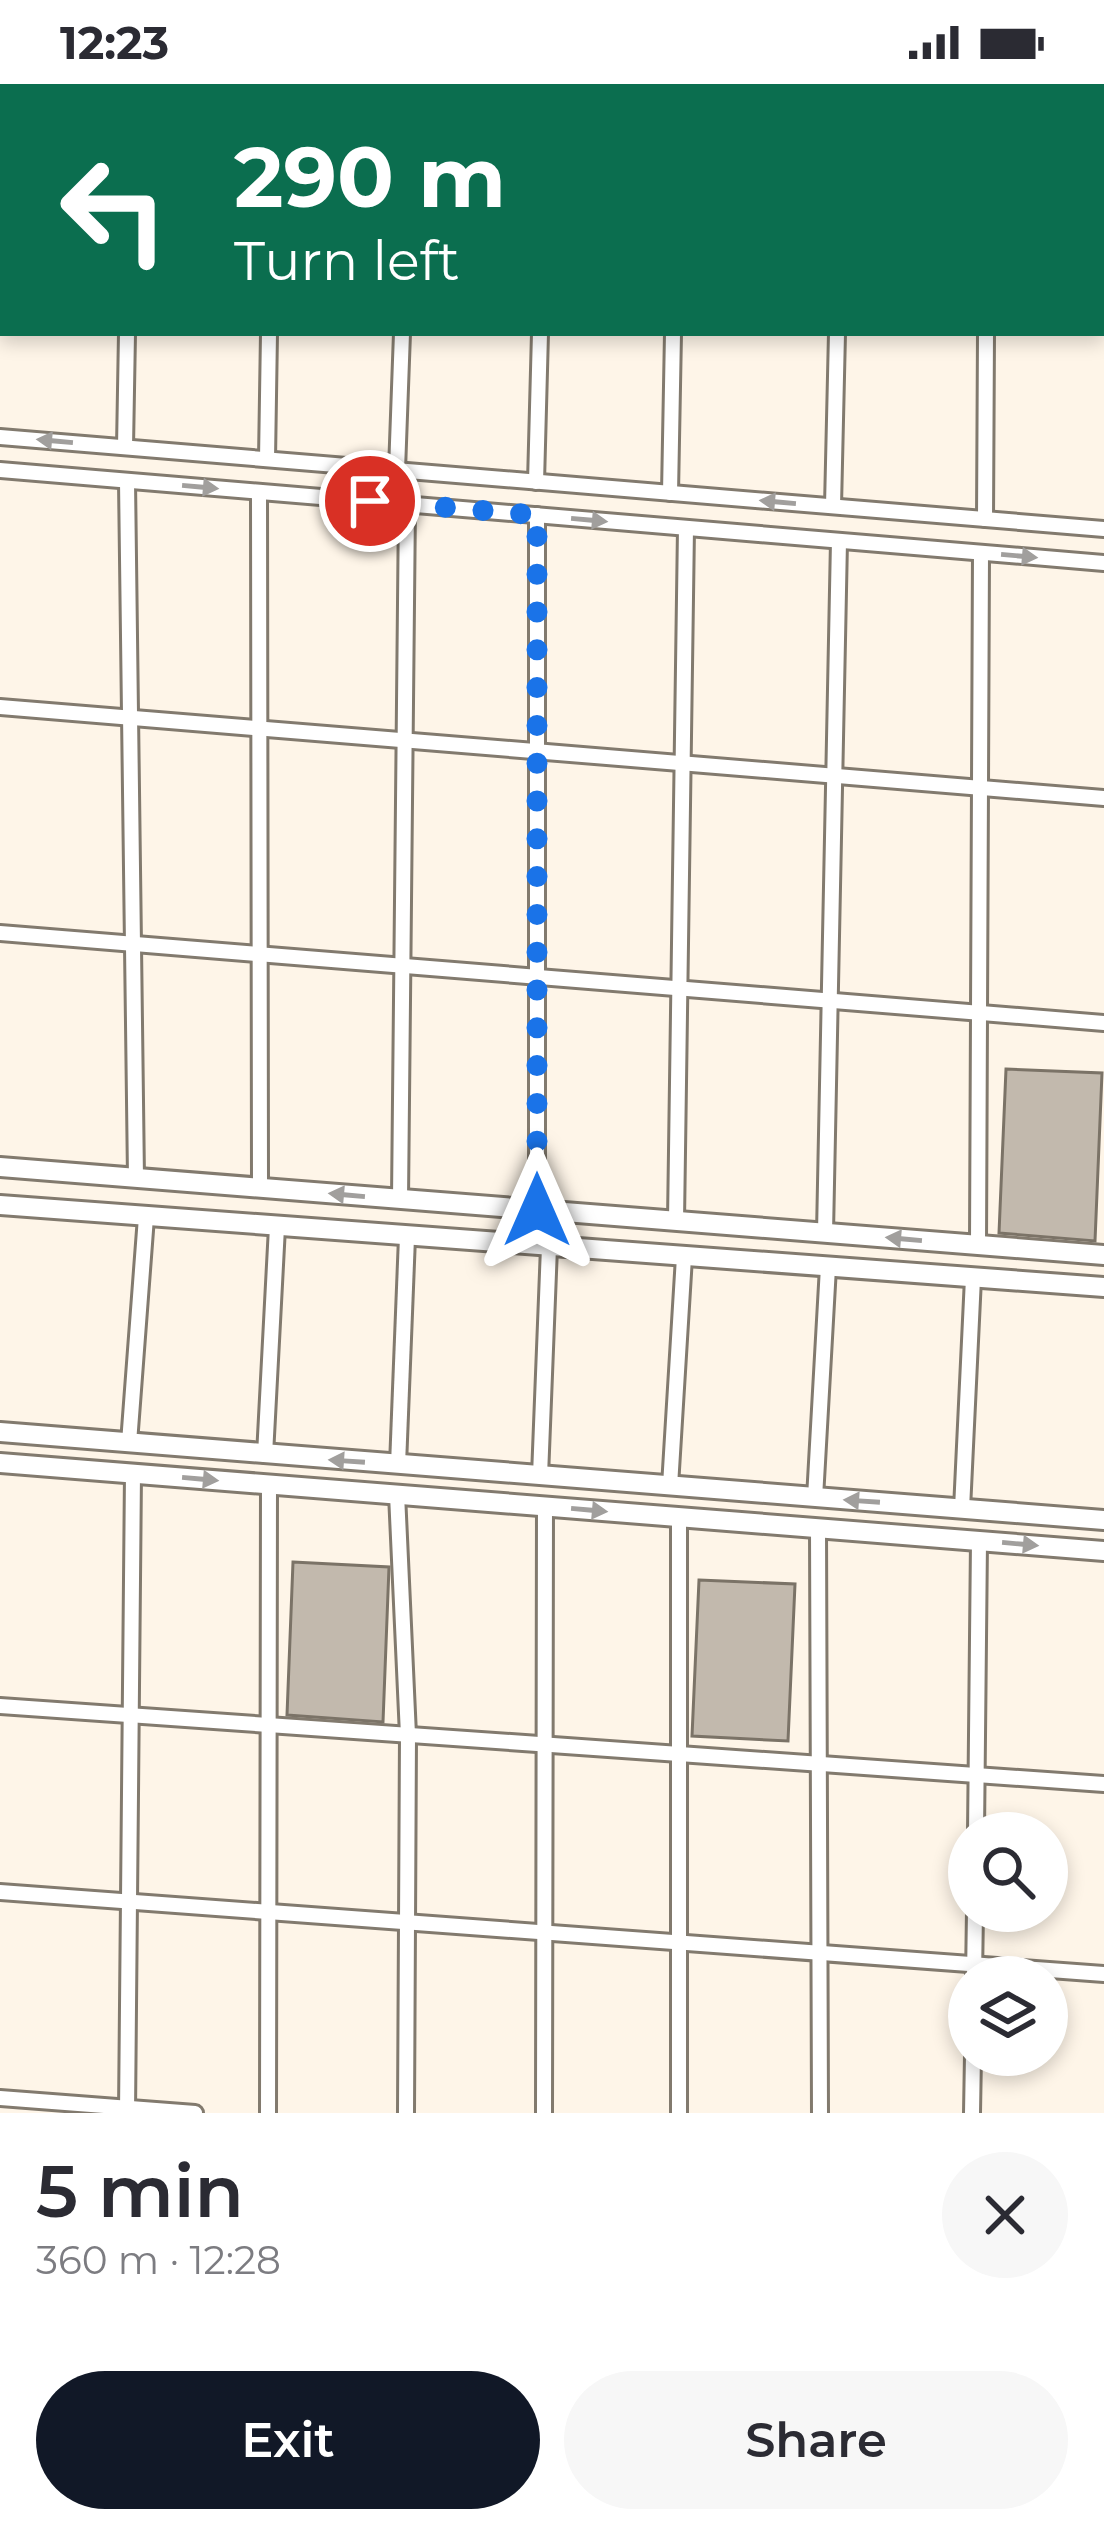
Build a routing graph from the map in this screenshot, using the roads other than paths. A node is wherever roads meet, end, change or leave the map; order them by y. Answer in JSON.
{"nodes":[{"id":1,"x":127,"y":336,"type":"edge"},
{"id":2,"x":269,"y":336,"type":"edge"},
{"id":3,"x":402,"y":336,"type":"edge"},
{"id":4,"x":540,"y":336,"type":"edge"},
{"id":5,"x":673,"y":336,"type":"edge"},
{"id":6,"x":837,"y":336,"type":"edge"},
{"id":7,"x":986,"y":336,"type":"edge"},
{"id":8,"x":0,"y":436,"type":"edge"},
{"id":9,"x":125,"y":447,"type":"junction"},
{"id":10,"x":267,"y":459,"type":"junction"},
{"id":11,"x":0,"y":470,"type":"edge"},
{"id":12,"x":397,"y":470,"type":"junction"},
{"id":13,"x":127,"y":481,"type":"junction"},
{"id":14,"x":536,"y":482,"type":"junction"},
{"id":15,"x":259,"y":492,"type":"junction"},
{"id":16,"x":670,"y":493,"type":"junction"},
{"id":17,"x":407,"y":504,"type":"junction"},
{"id":18,"x":832,"y":506,"type":"junction"},
{"id":19,"x":537,"y":515,"type":"junction"},
{"id":20,"x":985,"y":519,"type":"junction"},
{"id":21,"x":686,"y":528,"type":"junction"},
{"id":22,"x":1104,"y":529,"type":"edge"},
{"id":23,"x":839,"y":541,"type":"junction"},
{"id":24,"x":981,"y":553,"type":"junction"},
{"id":25,"x":1104,"y":563,"type":"edge"},
{"id":26,"x":0,"y":707,"type":"edge"},
{"id":27,"x":130,"y":718,"type":"junction"},
{"id":28,"x":259,"y":728,"type":"junction"},
{"id":29,"x":405,"y":741,"type":"junction"},
{"id":30,"x":537,"y":752,"type":"junction"},
{"id":31,"x":682,"y":764,"type":"junction"},
{"id":32,"x":834,"y":776,"type":"junction"},
{"id":33,"x":980,"y":788,"type":"junction"},
{"id":34,"x":1104,"y":798,"type":"edge"},
{"id":35,"x":0,"y":933,"type":"edge"},
{"id":36,"x":133,"y":944,"type":"junction"},
{"id":37,"x":260,"y":954,"type":"junction"},
{"id":38,"x":403,"y":966,"type":"junction"},
{"id":39,"x":537,"y":977,"type":"junction"},
{"id":40,"x":679,"y":988,"type":"junction"},
{"id":41,"x":829,"y":1001,"type":"junction"},
{"id":42,"x":979,"y":1013,"type":"junction"},
{"id":43,"x":1104,"y":1023,"type":"edge"},
{"id":44,"x":0,"y":1167,"type":"edge"},
{"id":45,"x":136,"y":1178,"type":"junction"},
{"id":46,"x":260,"y":1188,"type":"junction"},
{"id":47,"x":400,"y":1199,"type":"junction"},
{"id":48,"x":0,"y":1205,"type":"edge"},
{"id":49,"x":537,"y":1210,"type":"junction"},
{"id":50,"x":146,"y":1217,"type":"junction"},
{"id":51,"x":676,"y":1221,"type":"junction"},
{"id":52,"x":277,"y":1227,"type":"junction"},
{"id":53,"x":825,"y":1233,"type":"junction"},
{"id":54,"x":407,"y":1237,"type":"junction"},
{"id":55,"x":977,"y":1245,"type":"junction"},
{"id":56,"x":549,"y":1247,"type":"junction"},
{"id":57,"x":1104,"y":1255,"type":"edge"},
{"id":58,"x":685,"y":1257,"type":"junction"},
{"id":59,"x":828,"y":1267,"type":"junction"},
{"id":60,"x":973,"y":1278,"type":"junction"},
{"id":61,"x":1104,"y":1287,"type":"edge"},
{"id":62,"x":0,"y":1432,"type":"edge"},
{"id":63,"x":129,"y":1444,"type":"junction"},
{"id":64,"x":265,"y":1455,"type":"junction"},
{"id":65,"x":0,"y":1463,"type":"edge"},
{"id":66,"x":398,"y":1465,"type":"junction"},
{"id":67,"x":133,"y":1473,"type":"junction"},
{"id":68,"x":540,"y":1476,"type":"junction"},
{"id":69,"x":269,"y":1484,"type":"junction"},
{"id":70,"x":670,"y":1486,"type":"junction"},
{"id":71,"x":397,"y":1495,"type":"junction"},
{"id":72,"x":815,"y":1498,"type":"junction"},
{"id":73,"x":545,"y":1506,"type":"junction"},
{"id":74,"x":962,"y":1509,"type":"junction"},
{"id":75,"x":679,"y":1517,"type":"junction"},
{"id":76,"x":1104,"y":1520,"type":"edge"},
{"id":77,"x":818,"y":1528,"type":"junction"},
{"id":78,"x":979,"y":1541,"type":"junction"},
{"id":79,"x":1104,"y":1551,"type":"edge"},
{"id":80,"x":0,"y":1706,"type":"edge"},
{"id":81,"x":131,"y":1715,"type":"junction"},
{"id":82,"x":268,"y":1725,"type":"junction"},
{"id":83,"x":407,"y":1735,"type":"junction"},
{"id":84,"x":544,"y":1744,"type":"junction"},
{"id":85,"x":679,"y":1754,"type":"junction"},
{"id":86,"x":819,"y":1764,"type":"junction"},
{"id":87,"x":976,"y":1775,"type":"junction"},
{"id":88,"x":1104,"y":1784,"type":"edge"},
{"id":89,"x":976,"y":1812,"type":"edge"},
{"id":90,"x":0,"y":1892,"type":"edge"},
{"id":91,"x":129,"y":1901,"type":"junction"},
{"id":92,"x":268,"y":1912,"type":"junction"},
{"id":93,"x":407,"y":1922,"type":"junction"},
{"id":94,"x":544,"y":1932,"type":"junction"},
{"id":95,"x":679,"y":1942,"type":"junction"},
{"id":96,"x":819,"y":1953,"type":"junction"},
{"id":97,"x":948,"y":1968,"type":"edge"},
{"id":98,"x":1068,"y":1973,"type":"edge"},
{"id":99,"x":1104,"y":1974,"type":"edge"},
{"id":100,"x":973,"y":2076,"type":"edge"},
{"id":101,"x":0,"y":2098,"type":"edge"},
{"id":102,"x":127,"y":2110,"type":"edge"},
{"id":103,"x":194,"y":2113,"type":"edge"},
{"id":104,"x":268,"y":2113,"type":"edge"},
{"id":105,"x":406,"y":2113,"type":"edge"},
{"id":106,"x":544,"y":2113,"type":"edge"},
{"id":107,"x":680,"y":2113,"type":"edge"},
{"id":108,"x":820,"y":2113,"type":"edge"},
{"id":109,"x":973,"y":2113,"type":"edge"}],
"edges":[{"from":1,"to":9,"type":"street"},
{"from":2,"to":10,"type":"street"},
{"from":3,"to":12,"type":"street"},
{"from":4,"to":14,"type":"street"},
{"from":5,"to":16,"type":"street"},
{"from":6,"to":18,"type":"street"},
{"from":7,"to":20,"type":"street"},
{"from":9,"to":8,"type":"street","one_way":true},
{"from":9,"to":10,"type":"street"},
{"from":10,"to":12,"type":"street"},
{"from":11,"to":13,"type":"street"},
{"from":12,"to":14,"type":"street"},
{"from":13,"to":15,"type":"street","one_way":true},
{"from":13,"to":27,"type":"street"},
{"from":14,"to":16,"type":"street"},
{"from":15,"to":17,"type":"street"},
{"from":15,"to":28,"type":"street"},
{"from":18,"to":16,"type":"street","one_way":true},
{"from":17,"to":19,"type":"street"},
{"from":17,"to":29,"type":"street"},
{"from":18,"to":20,"type":"street"},
{"from":19,"to":21,"type":"street","one_way":true},
{"from":19,"to":30,"type":"street"},
{"from":20,"to":22,"type":"street"},
{"from":21,"to":23,"type":"street"},
{"from":21,"to":31,"type":"street"},
{"from":23,"to":24,"type":"street"},
{"from":23,"to":32,"type":"street"},
{"from":24,"to":25,"type":"street","one_way":true},
{"from":24,"to":33,"type":"street"},
{"from":26,"to":27,"type":"street"},
{"from":27,"to":28,"type":"street"},
{"from":27,"to":36,"type":"street"},
{"from":28,"to":29,"type":"street"},
{"from":28,"to":37,"type":"street"},
{"from":29,"to":30,"type":"street"},
{"from":29,"to":38,"type":"street"},
{"from":30,"to":31,"type":"street"},
{"from":30,"to":39,"type":"street"},
{"from":31,"to":32,"type":"street"},
{"from":31,"to":40,"type":"street"},
{"from":32,"to":33,"type":"street"},
{"from":32,"to":41,"type":"street"},
{"from":33,"to":34,"type":"street"},
{"from":33,"to":42,"type":"street"},
{"from":35,"to":36,"type":"street"},
{"from":36,"to":37,"type":"street"},
{"from":36,"to":45,"type":"street"},
{"from":37,"to":38,"type":"street"},
{"from":37,"to":46,"type":"street"},
{"from":38,"to":39,"type":"street"},
{"from":38,"to":47,"type":"street"},
{"from":39,"to":40,"type":"street"},
{"from":39,"to":49,"type":"street"},
{"from":40,"to":41,"type":"street"},
{"from":40,"to":51,"type":"street"},
{"from":41,"to":42,"type":"street"},
{"from":41,"to":53,"type":"street"},
{"from":42,"to":43,"type":"street"},
{"from":42,"to":55,"type":"street"},
{"from":44,"to":45,"type":"main road"},
{"from":45,"to":46,"type":"main road"},
{"from":47,"to":46,"type":"main road","one_way":true},
{"from":47,"to":49,"type":"main road"},
{"from":48,"to":50,"type":"main road"},
{"from":49,"to":51,"type":"main road"},
{"from":50,"to":52,"type":"main road"},
{"from":50,"to":63,"type":"street"},
{"from":51,"to":53,"type":"main road"},
{"from":52,"to":54,"type":"main road"},
{"from":52,"to":64,"type":"street"},
{"from":55,"to":53,"type":"main road","one_way":true},
{"from":54,"to":56,"type":"main road"},
{"from":54,"to":66,"type":"street"},
{"from":55,"to":57,"type":"main road"},
{"from":56,"to":58,"type":"main road"},
{"from":56,"to":68,"type":"street"},
{"from":58,"to":59,"type":"main road"},
{"from":58,"to":70,"type":"street"},
{"from":59,"to":60,"type":"main road"},
{"from":59,"to":72,"type":"street"},
{"from":60,"to":61,"type":"main road"},
{"from":60,"to":74,"type":"street"},
{"from":62,"to":63,"type":"main road"},
{"from":63,"to":64,"type":"main road"},
{"from":66,"to":64,"type":"main road","one_way":true},
{"from":65,"to":67,"type":"main road"},
{"from":66,"to":68,"type":"main road"},
{"from":67,"to":69,"type":"main road","one_way":true},
{"from":67,"to":81,"type":"street"},
{"from":68,"to":70,"type":"main road"},
{"from":69,"to":71,"type":"main road"},
{"from":69,"to":82,"type":"street"},
{"from":70,"to":72,"type":"main road"},
{"from":71,"to":73,"type":"main road"},
{"from":71,"to":83,"type":"street"},
{"from":74,"to":72,"type":"main road","one_way":true},
{"from":73,"to":75,"type":"main road","one_way":true},
{"from":73,"to":84,"type":"street"},
{"from":74,"to":76,"type":"main road"},
{"from":75,"to":77,"type":"main road"},
{"from":75,"to":85,"type":"street"},
{"from":77,"to":78,"type":"main road"},
{"from":77,"to":86,"type":"street"},
{"from":78,"to":79,"type":"main road","one_way":true},
{"from":78,"to":87,"type":"street"},
{"from":80,"to":81,"type":"street"},
{"from":81,"to":82,"type":"street"},
{"from":81,"to":91,"type":"street"},
{"from":82,"to":83,"type":"street"},
{"from":82,"to":92,"type":"street"},
{"from":83,"to":84,"type":"street"},
{"from":83,"to":93,"type":"street"},
{"from":84,"to":85,"type":"street"},
{"from":84,"to":94,"type":"street"},
{"from":85,"to":86,"type":"street"},
{"from":85,"to":95,"type":"street"},
{"from":86,"to":87,"type":"street"},
{"from":86,"to":96,"type":"street"},
{"from":87,"to":88,"type":"street"},
{"from":87,"to":89,"type":"street"},
{"from":90,"to":91,"type":"street"},
{"from":91,"to":92,"type":"street"},
{"from":91,"to":102,"type":"street"},
{"from":92,"to":93,"type":"street"},
{"from":92,"to":104,"type":"street"},
{"from":93,"to":94,"type":"street"},
{"from":93,"to":105,"type":"street"},
{"from":94,"to":95,"type":"street"},
{"from":94,"to":106,"type":"street"},
{"from":95,"to":96,"type":"street"},
{"from":95,"to":107,"type":"street"},
{"from":96,"to":97,"type":"street"},
{"from":96,"to":108,"type":"street"},
{"from":98,"to":99,"type":"street"},
{"from":100,"to":109,"type":"street"},
{"from":101,"to":102,"type":"street"},
{"from":102,"to":103,"type":"street"}]}
